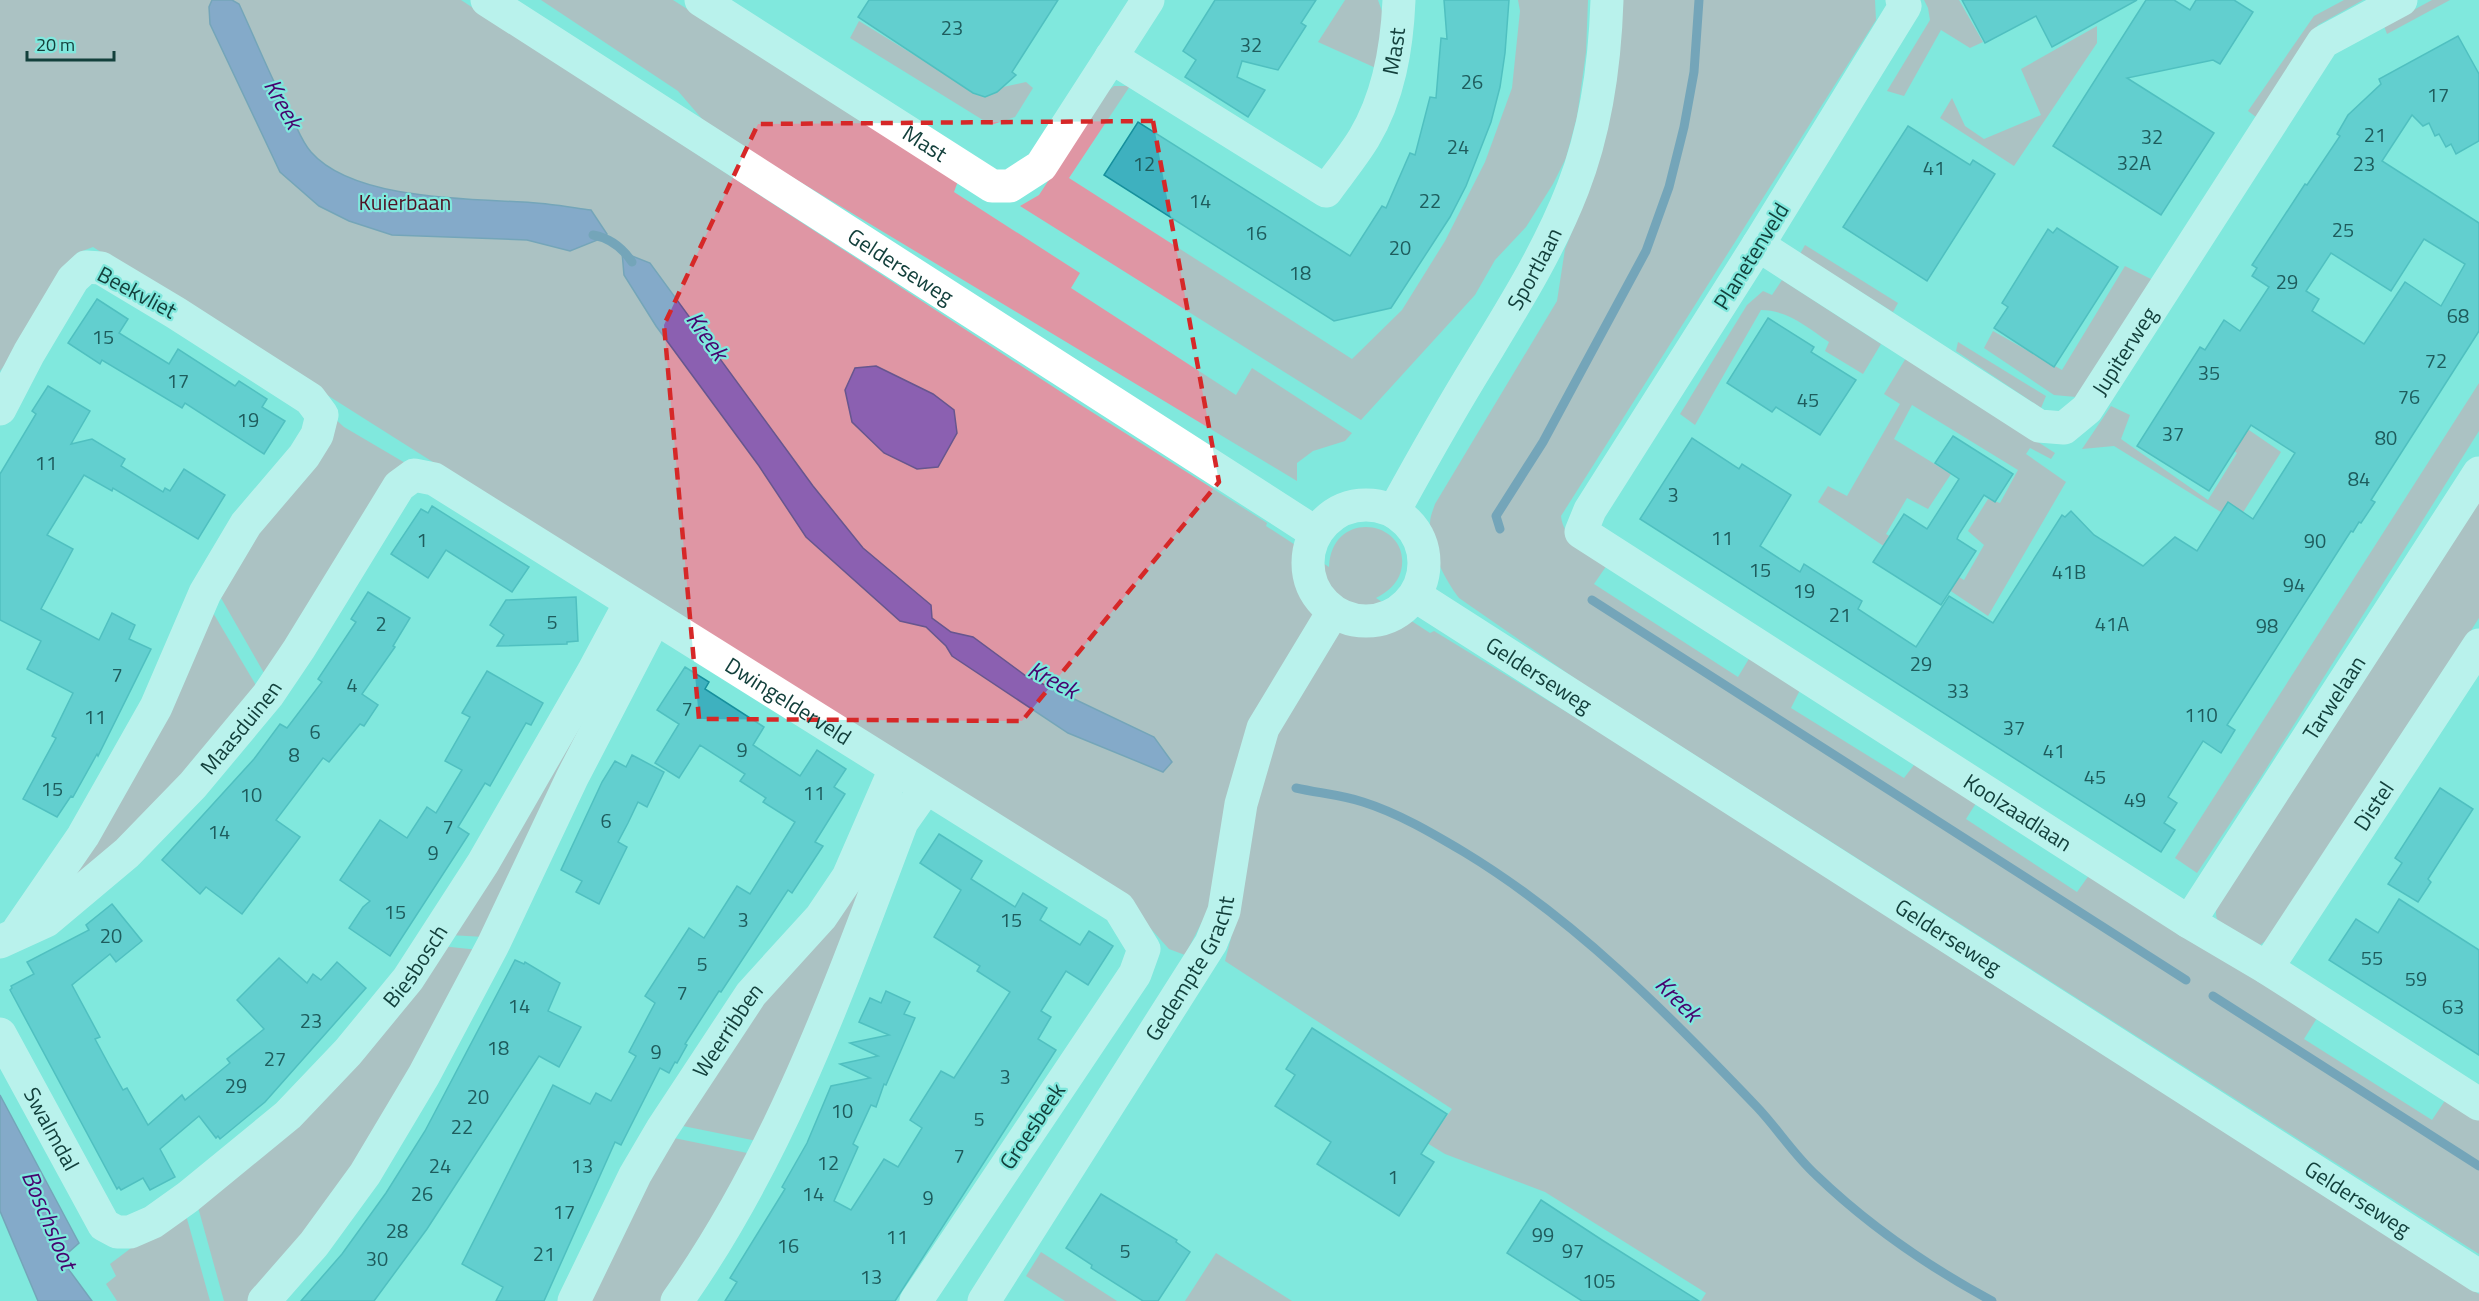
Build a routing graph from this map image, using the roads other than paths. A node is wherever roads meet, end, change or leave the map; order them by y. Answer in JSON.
{"nodes":[{"id":1,"x":487,"y":0,"type":"edge"},
{"id":2,"x":701,"y":0,"type":"edge"},
{"id":3,"x":1148,"y":0,"type":"edge"},
{"id":4,"x":1399,"y":0,"type":"edge"},
{"id":5,"x":1607,"y":0,"type":"edge"},
{"id":6,"x":1902,"y":0,"type":"edge"},
{"id":7,"x":2401,"y":0,"type":"edge"},
{"id":8,"x":1112,"y":57,"type":"junction"},
{"id":9,"x":1758,"y":245,"type":"junction"},
{"id":10,"x":0,"y":409,"type":"edge"},
{"id":11,"x":322,"y":415,"type":"joint"},
{"id":12,"x":2479,"y":473,"type":"edge"},
{"id":13,"x":414,"y":475,"type":"joint"},
{"id":14,"x":1590,"y":510,"type":"joint"},
{"id":15,"x":1394,"y":511,"type":"junction"},
{"id":16,"x":1316,"y":533,"type":"junction"},
{"id":17,"x":1416,"y":596,"type":"junction"},
{"id":18,"x":643,"y":610,"type":"junction"},
{"id":19,"x":1333,"y":612,"type":"junction"},
{"id":20,"x":2479,"y":645,"type":"edge"},
{"id":21,"x":895,"y":769,"type":"junction"},
{"id":22,"x":926,"y":788,"type":"junction"},
{"id":23,"x":2189,"y":922,"type":"junction"},
{"id":24,"x":8,"y":938,"type":"edge"},
{"id":25,"x":1144,"y":949,"type":"joint"},
{"id":26,"x":2267,"y":968,"type":"junction"},
{"id":27,"x":0,"y":1034,"type":"edge"},
{"id":28,"x":2479,"y":1104,"type":"edge"},
{"id":29,"x":104,"y":1225,"type":"joint"},
{"id":30,"x":2479,"y":1276,"type":"edge"},
{"id":31,"x":264,"y":1301,"type":"edge"},
{"id":32,"x":574,"y":1301,"type":"edge"},
{"id":33,"x":677,"y":1301,"type":"edge"},
{"id":34,"x":915,"y":1301,"type":"edge"},
{"id":35,"x":984,"y":1301,"type":"edge"}],
"edges":[{"from":1,"to":16,"type":"street","name":"Gelderseweg"},
{"from":2,"to":8,"type":"street","name":"Mast"},
{"from":3,"to":8,"type":"street","name":"Mast"},
{"from":4,"to":8,"type":"street","name":"Mast"},
{"from":5,"to":15,"type":"street","name":"Sportlaan"},
{"from":6,"to":9,"type":"street","name":"Planetenveld"},
{"from":7,"to":9,"type":"street","name":"Jupiterweg"},
{"from":9,"to":14,"type":"street","name":"Planetenveld"},
{"from":10,"to":11,"type":"street","name":"Beekvliet"},
{"from":11,"to":24,"type":"street","name":"Maasduinen"},
{"from":12,"to":23,"type":"street","name":"Tarwelaan"},
{"from":13,"to":18,"type":"street","name":"Dwingelderveld"},
{"from":13,"to":24,"type":"street","name":"Maasduinen"},
{"from":14,"to":23,"type":"street","name":"Koolzaadlaan"},
{"from":15,"to":16,"type":"street"},
{"from":15,"to":17,"type":"street"},
{"from":16,"to":19,"type":"street"},
{"from":17,"to":19,"type":"street"},
{"from":17,"to":30,"type":"street","name":"Gelderseweg"},
{"from":18,"to":21,"type":"street","name":"Dwingelderveld"},
{"from":18,"to":29,"type":"street","name":"Biesbosch"},
{"from":18,"to":31,"type":"street"},
{"from":19,"to":35,"type":"street","name":"Gedempte Gracht"},
{"from":20,"to":26,"type":"street","name":"Distel"},
{"from":21,"to":22,"type":"street","name":"Dwingelderveld"},
{"from":21,"to":32,"type":"street","name":"Weerribben"},
{"from":22,"to":25,"type":"street","name":"Dwingelderveld"},
{"from":22,"to":33,"type":"street"},
{"from":23,"to":26,"type":"street","name":"Koolzaadlaan"},
{"from":25,"to":34,"type":"street","name":"Groesbeek"},
{"from":26,"to":28,"type":"street","name":"Koolzaadlaan"},
{"from":27,"to":29,"type":"street","name":"Swalmdal"}]}
